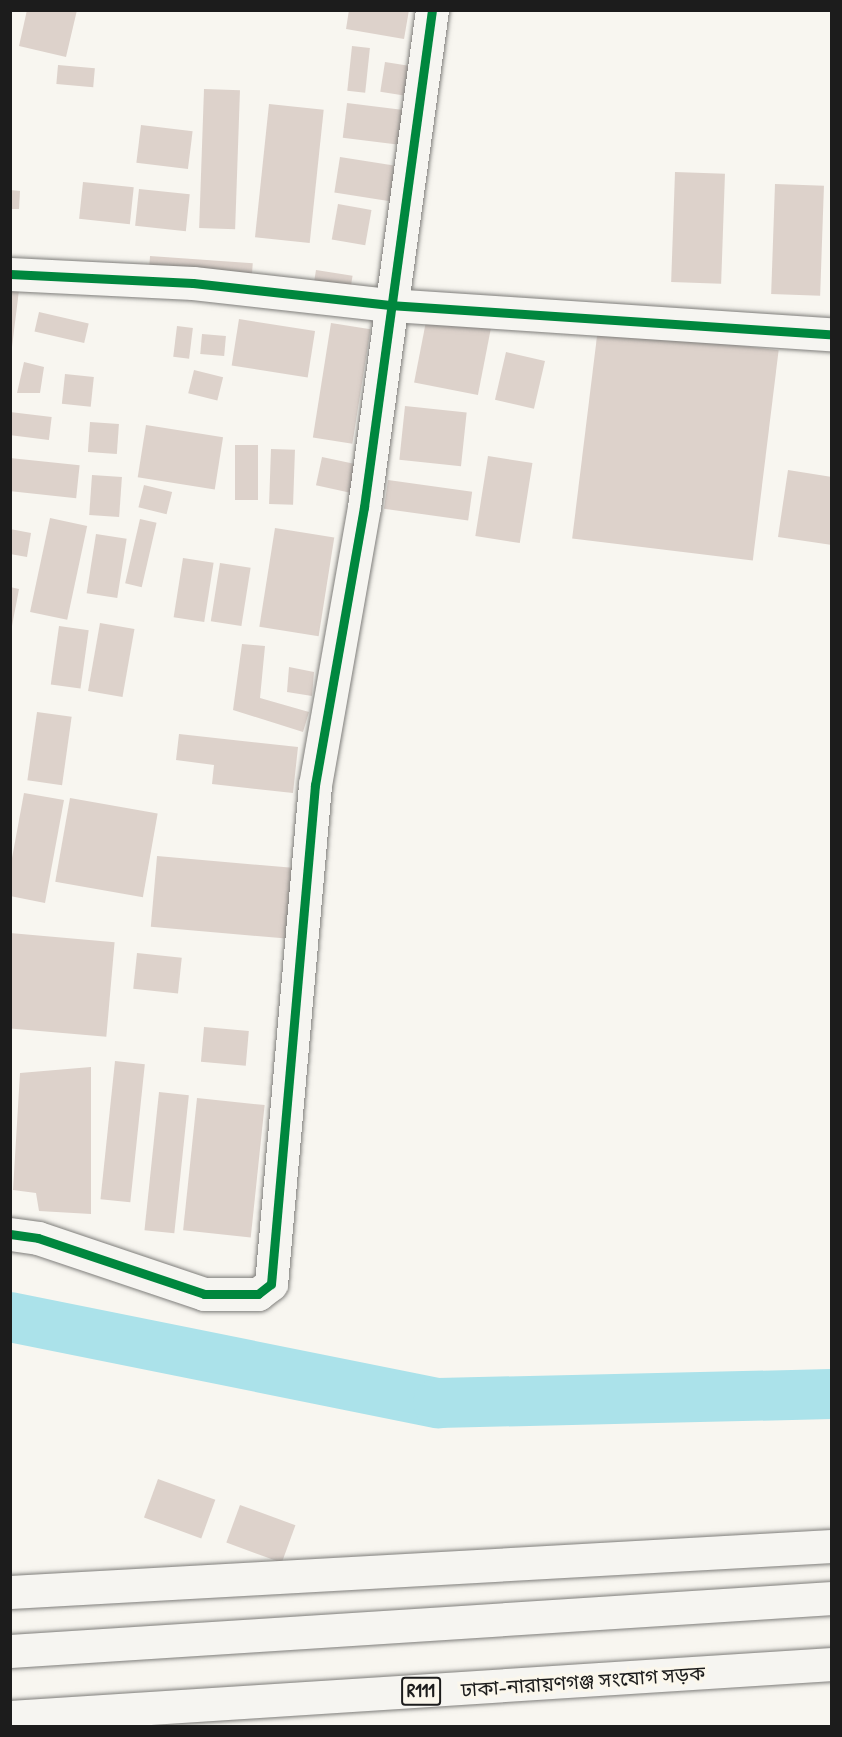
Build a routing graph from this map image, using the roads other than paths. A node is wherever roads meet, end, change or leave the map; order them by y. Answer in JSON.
{"nodes":[{"id":1,"x":432,"y":10,"type":"edge"},
{"id":2,"x":10,"y":274,"type":"edge"},
{"id":3,"x":390,"y":305,"type":"junction"},
{"id":4,"x":831,"y":334,"type":"edge"},
{"id":5,"x":10,"y":1234,"type":"edge"},
{"id":6,"x":831,"y":1546,"type":"edge"},
{"id":7,"x":10,"y":1592,"type":"edge"},
{"id":8,"x":831,"y":1598,"type":"edge"},
{"id":9,"x":10,"y":1651,"type":"edge"},
{"id":10,"x":831,"y":1664,"type":"edge"},
{"id":11,"x":10,"y":1718,"type":"edge"}],
"edges":[{"from":1,"to":3,"type":"street"},
{"from":2,"to":3,"type":"street"},
{"from":3,"to":4,"type":"street"},
{"from":3,"to":5,"type":"street"},
{"from":6,"to":7,"type":"street"},
{"from":8,"to":9,"type":"street"},
{"from":10,"to":11,"type":"street","name":"ঢাকা-নারায়ণগঞ্জ সংযোগ সড়ক","number":"R111"}]}
